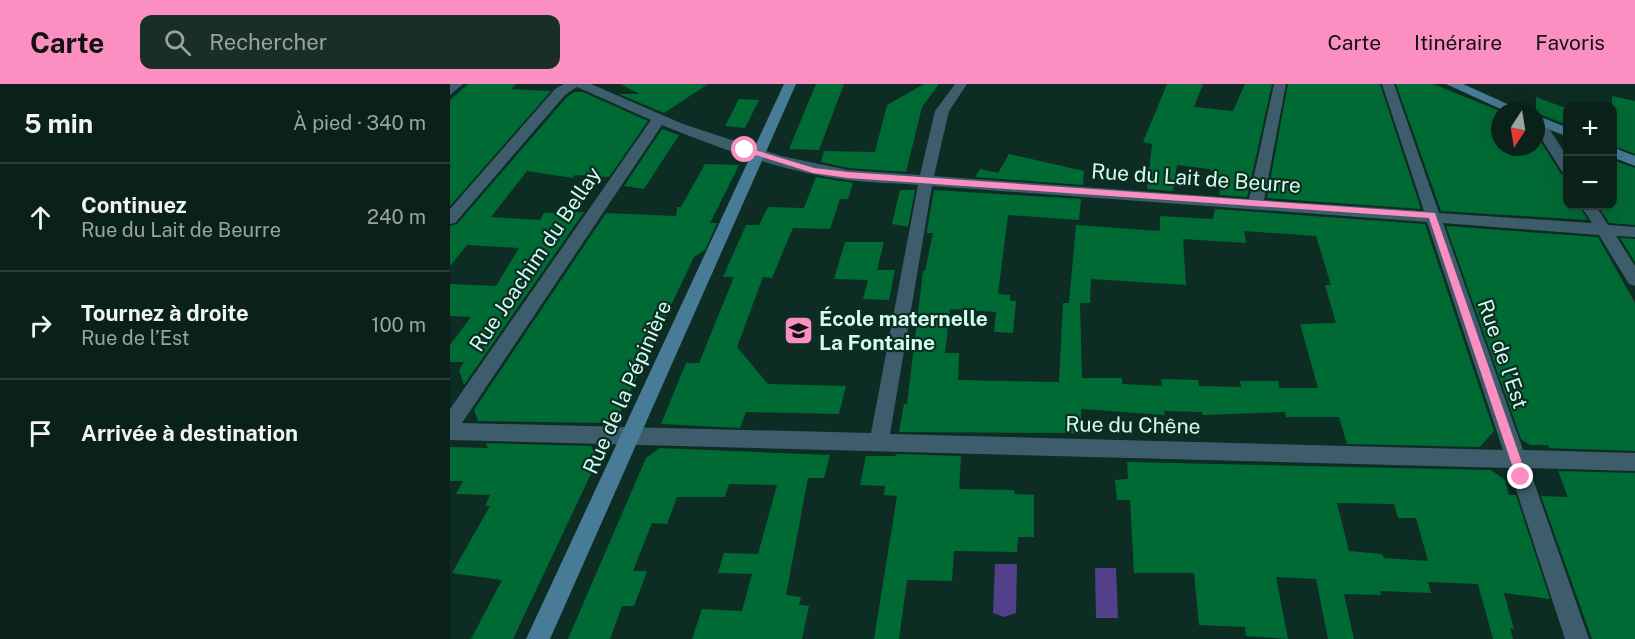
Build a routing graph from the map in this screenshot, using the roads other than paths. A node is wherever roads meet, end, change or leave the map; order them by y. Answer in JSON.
{"nodes":[{"id":1,"x":457,"y":84,"type":"edge"},
{"id":2,"x":573,"y":84,"type":"edge"},
{"id":3,"x":581,"y":84,"type":"edge"},
{"id":4,"x":790,"y":84,"type":"edge"},
{"id":5,"x":961,"y":84,"type":"edge"},
{"id":6,"x":1280,"y":84,"type":"edge"},
{"id":7,"x":1388,"y":84,"type":"edge"},
{"id":8,"x":1452,"y":84,"type":"edge"},
{"id":9,"x":450,"y":91,"type":"edge"},
{"id":10,"x":1495,"y":102,"type":"edge"},
{"id":11,"x":658,"y":120,"type":"junction"},
{"id":12,"x":1545,"y":123,"type":"edge"},
{"id":13,"x":1563,"y":131,"type":"edge"},
{"id":14,"x":1545,"y":133,"type":"edge"},
{"id":15,"x":757,"y":154,"type":"junction"},
{"id":16,"x":1617,"y":154,"type":"edge"},
{"id":17,"x":1635,"y":161,"type":"edge"},
{"id":18,"x":1563,"y":162,"type":"edge"},
{"id":19,"x":926,"y":180,"type":"junction"},
{"id":20,"x":1256,"y":203,"type":"junction"},
{"id":21,"x":1591,"y":210,"type":"edge"},
{"id":22,"x":1432,"y":215,"type":"junction"},
{"id":23,"x":450,"y":219,"type":"edge"},
{"id":24,"x":1603,"y":229,"type":"junction"},
{"id":25,"x":1635,"y":231,"type":"edge"},
{"id":26,"x":1635,"y":280,"type":"edge"},
{"id":27,"x":450,"y":424,"type":"edge"},
{"id":28,"x":450,"y":431,"type":"edge"},
{"id":29,"x":630,"y":436,"type":"junction"},
{"id":30,"x":879,"y":442,"type":"junction"},
{"id":31,"x":1515,"y":459,"type":"junction"},
{"id":32,"x":1635,"y":462,"type":"edge"},
{"id":33,"x":538,"y":639,"type":"edge"},
{"id":34,"x":1577,"y":639,"type":"edge"}],
"edges":[{"from":1,"to":9,"type":"street"},
{"from":2,"to":23,"type":"street"},
{"from":3,"to":11,"type":"street","name":"Rue du Lait de Beurre"},
{"from":4,"to":15,"type":"main road","name":"Rue de la Pépinière"},
{"from":5,"to":19,"type":"street"},
{"from":6,"to":20,"type":"street"},
{"from":7,"to":22,"type":"street","name":"Rue de l’Est"},
{"from":8,"to":10,"type":"main road"},
{"from":11,"to":15,"type":"street","name":"Rue du Lait de Beurre"},
{"from":11,"to":27,"type":"street","name":"Rue Joachim du Bellay"},
{"from":12,"to":13,"type":"main road"},
{"from":14,"to":18,"type":"street"},
{"from":15,"to":19,"type":"street","name":"Rue du Lait de Beurre"},
{"from":15,"to":29,"type":"main road","name":"Rue de la Pépinière"},
{"from":16,"to":17,"type":"main road"},
{"from":19,"to":20,"type":"street","name":"Rue du Lait de Beurre"},
{"from":19,"to":30,"type":"street"},
{"from":20,"to":22,"type":"street","name":"Rue du Lait de Beurre"},
{"from":21,"to":24,"type":"street"},
{"from":22,"to":24,"type":"street","name":"Rue du Lait de Beurre"},
{"from":22,"to":31,"type":"street","name":"Rue de l’Est"},
{"from":24,"to":25,"type":"street","name":"Rue du Lait de Beurre"},
{"from":24,"to":26,"type":"street"},
{"from":28,"to":29,"type":"street","name":"Rue du Chêne"},
{"from":29,"to":30,"type":"street","name":"Rue du Chêne"},
{"from":29,"to":33,"type":"main road","name":"Rue de la Pépinière"},
{"from":30,"to":31,"type":"street","name":"Rue du Chêne"},
{"from":31,"to":32,"type":"street","name":"Rue du Chêne"},
{"from":31,"to":34,"type":"street","name":"Rue de l’Est"}]}
